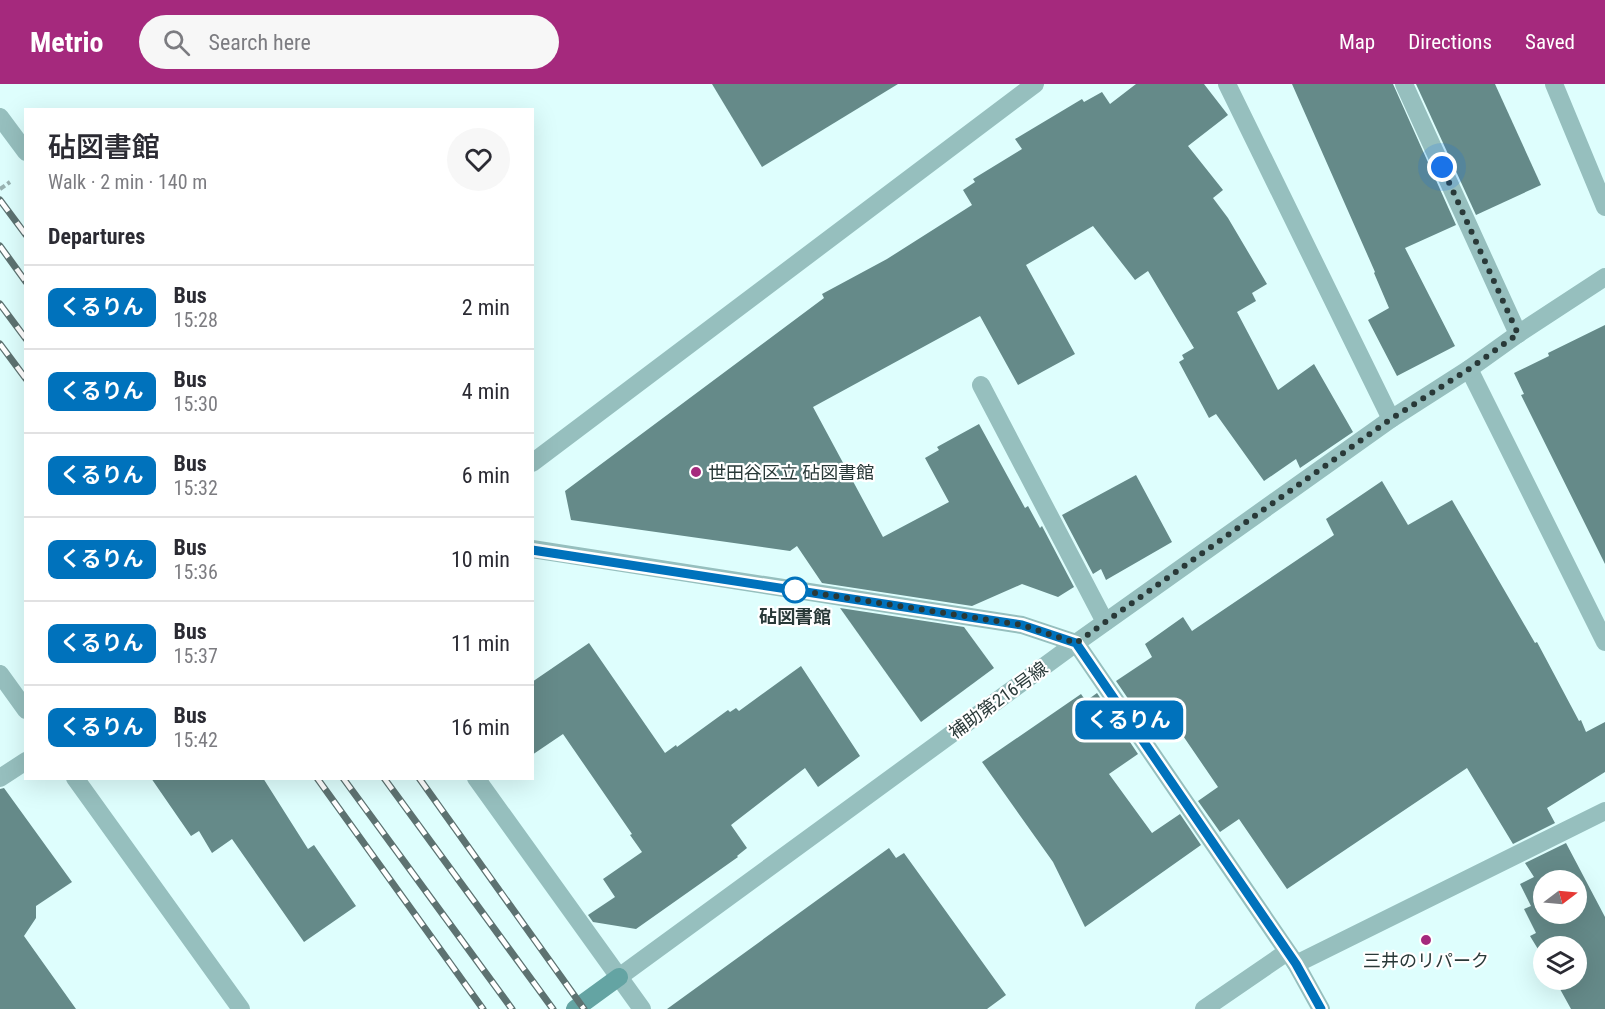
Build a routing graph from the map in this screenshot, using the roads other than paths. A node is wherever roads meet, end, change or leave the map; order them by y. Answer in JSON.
{"nodes":[{"id":1,"x":1035,"y":84,"type":"edge"},
{"id":2,"x":1227,"y":84,"type":"edge"},
{"id":3,"x":1404,"y":84,"type":"edge"},
{"id":4,"x":1554,"y":84,"type":"edge"},
{"id":5,"x":0,"y":117,"type":"edge"},
{"id":6,"x":24,"y":149,"type":"edge"},
{"id":7,"x":1605,"y":207,"type":"edge"},
{"id":8,"x":1605,"y":277,"type":"edge"},
{"id":9,"x":1518,"y":334,"type":"junction"},
{"id":10,"x":1469,"y":369,"type":"junction"},
{"id":11,"x":981,"y":385,"type":"dead end"},
{"id":12,"x":1391,"y":419,"type":"junction"},
{"id":13,"x":534,"y":461,"type":"edge"},
{"id":14,"x":534,"y":549,"type":"edge"},
{"id":15,"x":1106,"y":622,"type":"junction"},
{"id":16,"x":1605,"y":642,"type":"edge"},
{"id":17,"x":1076,"y":643,"type":"junction"},
{"id":18,"x":0,"y":674,"type":"edge"},
{"id":19,"x":24,"y":707,"type":"edge"},
{"id":20,"x":24,"y":761,"type":"edge"},
{"id":21,"x":0,"y":778,"type":"edge"},
{"id":22,"x":76,"y":780,"type":"edge"},
{"id":23,"x":477,"y":780,"type":"edge"},
{"id":24,"x":1605,"y":811,"type":"edge"},
{"id":25,"x":1292,"y":958,"type":"junction"},
{"id":26,"x":619,"y":977,"type":"junction"},
{"id":27,"x":241,"y":1009,"type":"edge"},
{"id":28,"x":575,"y":1009,"type":"edge"},
{"id":29,"x":642,"y":1009,"type":"edge"},
{"id":30,"x":1204,"y":1009,"type":"edge"},
{"id":31,"x":1321,"y":1009,"type":"edge"}],
"edges":[{"from":1,"to":13,"type":"street"},
{"from":2,"to":12,"type":"street"},
{"from":3,"to":9,"type":"street"},
{"from":4,"to":7,"type":"street"},
{"from":5,"to":6,"type":"street"},
{"from":8,"to":9,"type":"street","name":"補助第216号線"},
{"from":9,"to":10,"type":"street","name":"補助第216号線"},
{"from":10,"to":12,"type":"street","name":"補助第216号線"},
{"from":10,"to":16,"type":"street"},
{"from":11,"to":15,"type":"street"},
{"from":12,"to":15,"type":"street","name":"補助第216号線"},
{"from":14,"to":17,"type":"street"},
{"from":15,"to":17,"type":"street","name":"補助第216号線"},
{"from":17,"to":25,"type":"street"},
{"from":17,"to":26,"type":"street","name":"補助第216号線"},
{"from":18,"to":19,"type":"street"},
{"from":20,"to":21,"type":"street"},
{"from":22,"to":27,"type":"street"},
{"from":23,"to":26,"type":"street"},
{"from":24,"to":25,"type":"street"},
{"from":25,"to":30,"type":"street"},
{"from":25,"to":31,"type":"street"},
{"from":26,"to":28,"type":"street","name":"補助第216号線"},
{"from":26,"to":29,"type":"street"}]}
